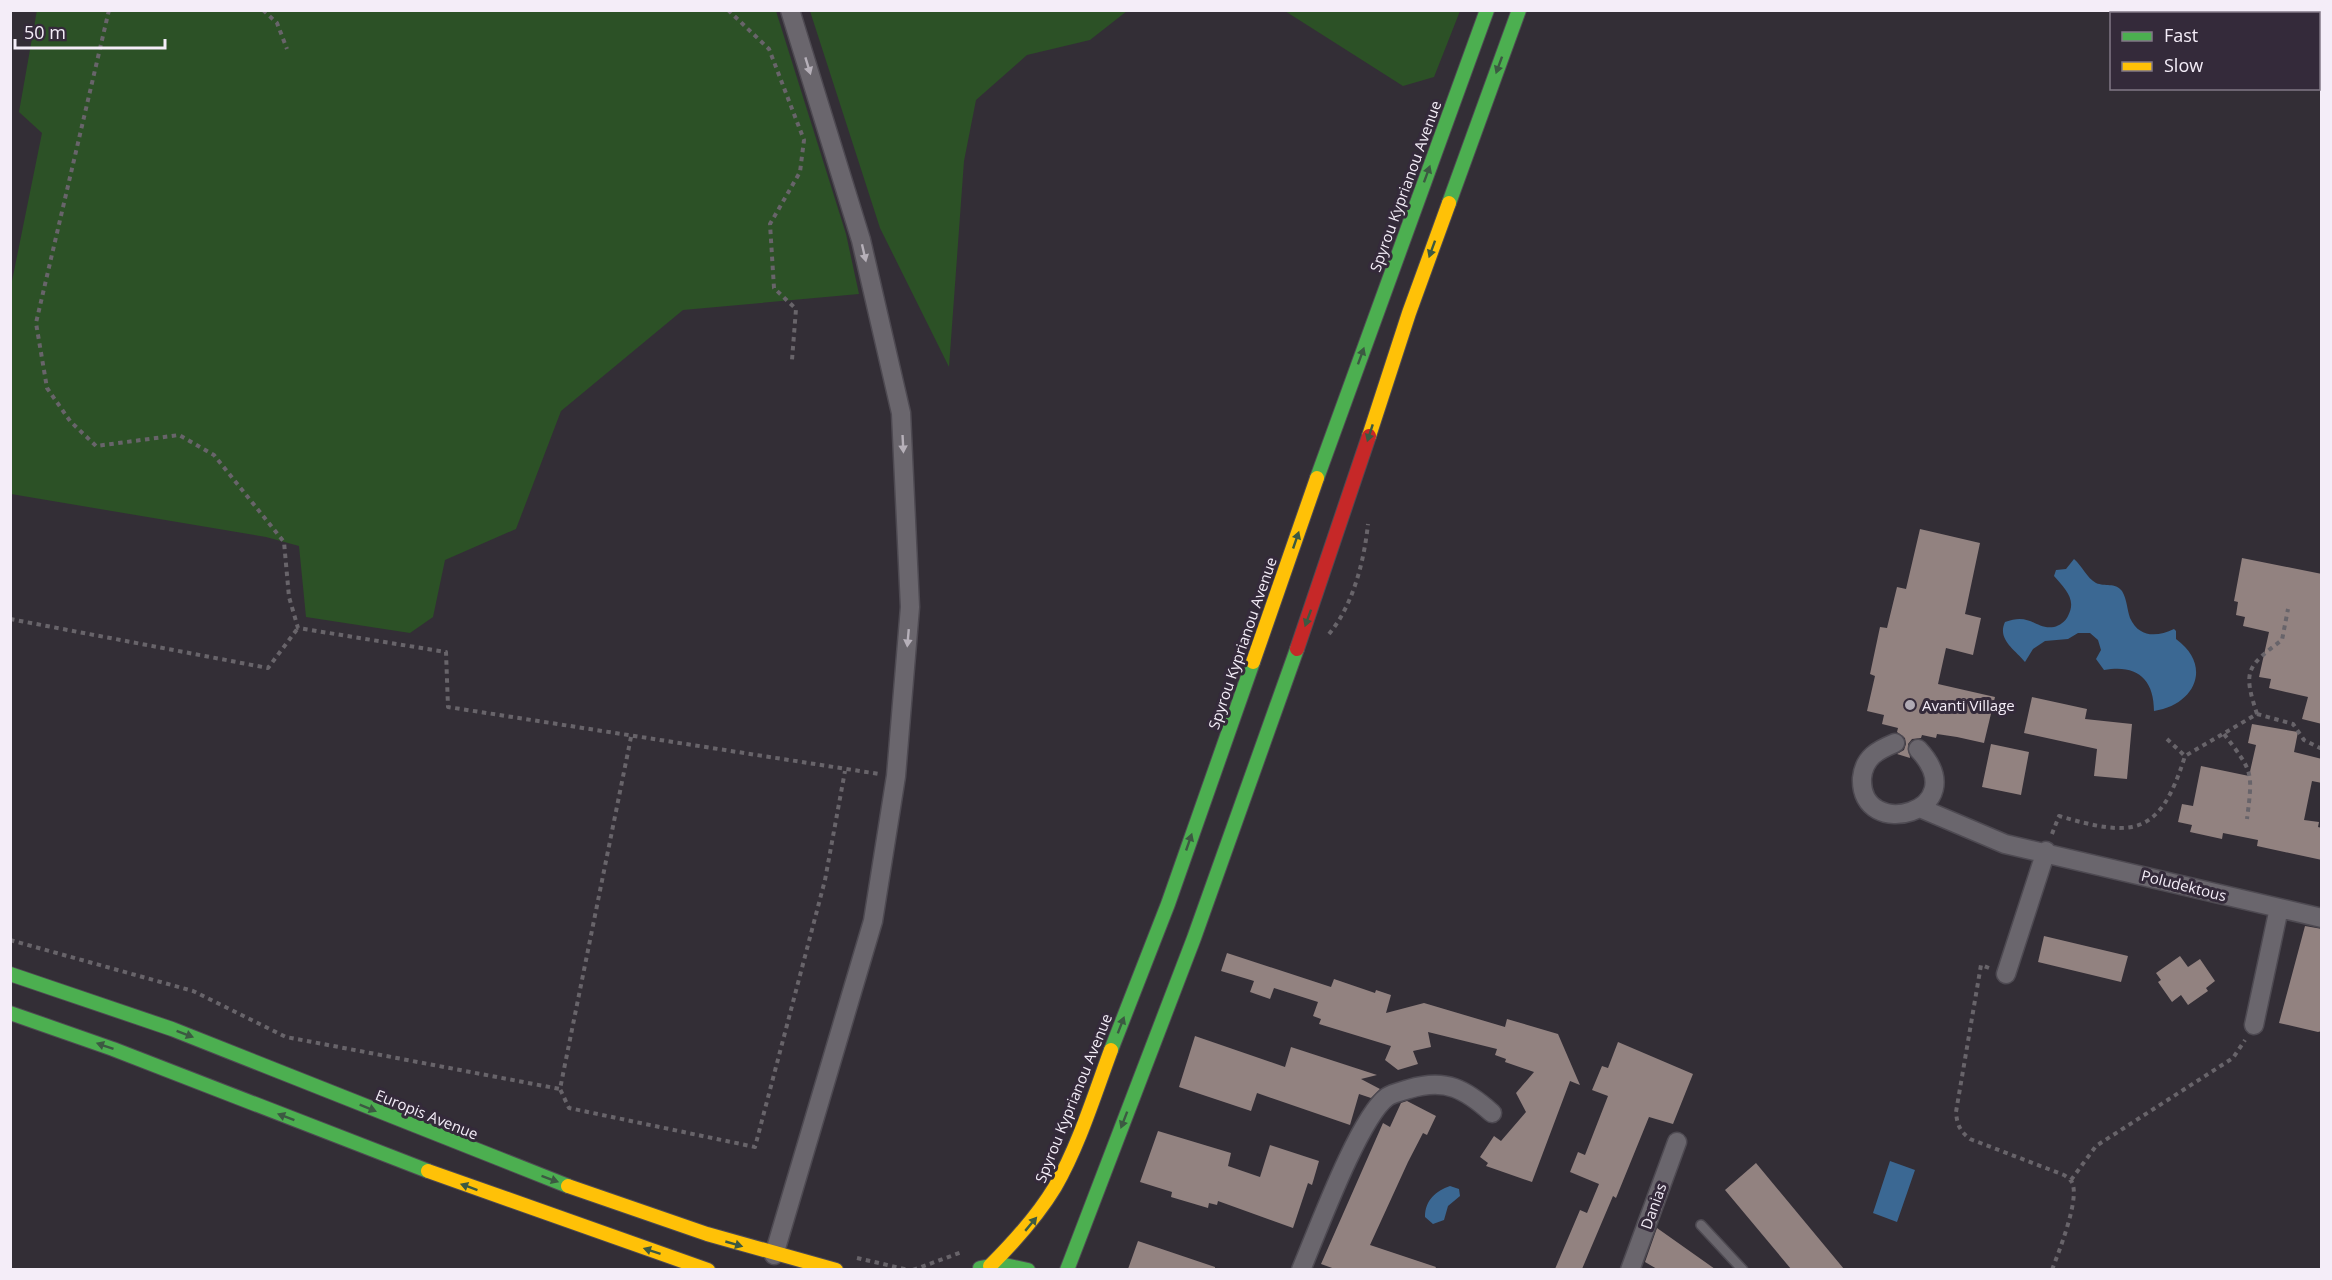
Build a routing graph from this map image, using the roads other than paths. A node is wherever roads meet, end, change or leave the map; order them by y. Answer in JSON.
{"nodes":[{"id":1,"x":790,"y":10,"type":"edge"},
{"id":2,"x":1487,"y":10,"type":"edge"},
{"id":3,"x":1519,"y":10,"type":"edge"},
{"id":4,"x":1895,"y":743,"type":"dead end"},
{"id":5,"x":1918,"y":749,"type":"dead end"},
{"id":6,"x":1920,"y":808,"type":"junction"},
{"id":7,"x":2046,"y":851,"type":"junction"},
{"id":8,"x":2279,"y":908,"type":"junction"},
{"id":9,"x":2322,"y":918,"type":"edge"},
{"id":10,"x":10,"y":974,"type":"edge"},
{"id":11,"x":2006,"y":974,"type":"road end"},
{"id":12,"x":10,"y":1013,"type":"edge"},
{"id":13,"x":2254,"y":1025,"type":"road end"},
{"id":14,"x":1492,"y":1113,"type":"dead end"},
{"id":15,"x":1677,"y":1142,"type":"dead end"},
{"id":16,"x":1701,"y":1225,"type":"dead end"},
{"id":17,"x":774,"y":1255,"type":"junction"},
{"id":18,"x":984,"y":1268,"type":"edge"},
{"id":19,"x":708,"y":1269,"type":"edge"},
{"id":20,"x":836,"y":1269,"type":"edge"},
{"id":21,"x":1028,"y":1269,"type":"edge"},
{"id":22,"x":1067,"y":1269,"type":"edge"},
{"id":23,"x":1301,"y":1269,"type":"edge"},
{"id":24,"x":1630,"y":1269,"type":"edge"},
{"id":25,"x":1743,"y":1269,"type":"edge"}],
"edges":[{"from":1,"to":17,"type":"street","one_way":true},
{"from":18,"to":2,"type":"main road","name":"Spyrou Kyprianou Avenue","one_way":true},
{"from":3,"to":22,"type":"main road","one_way":true},
{"from":4,"to":6,"type":"street"},
{"from":5,"to":6,"type":"street"},
{"from":6,"to":7,"type":"street","name":"Poludektous"},
{"from":7,"to":8,"type":"street","name":"Poludektous"},
{"from":7,"to":11,"type":"street"},
{"from":8,"to":9,"type":"street","name":"Poludektous"},
{"from":8,"to":13,"type":"street"},
{"from":10,"to":17,"type":"main road","name":"Europis Avenue","one_way":true},
{"from":19,"to":12,"type":"main road","one_way":true},
{"from":14,"to":23,"type":"street"},
{"from":15,"to":24,"type":"street","name":"Danias"},
{"from":16,"to":25,"type":"lane"},
{"from":17,"to":20,"type":"main road","name":"Europis Avenue"},
{"from":18,"to":21,"type":"main road"}]}
